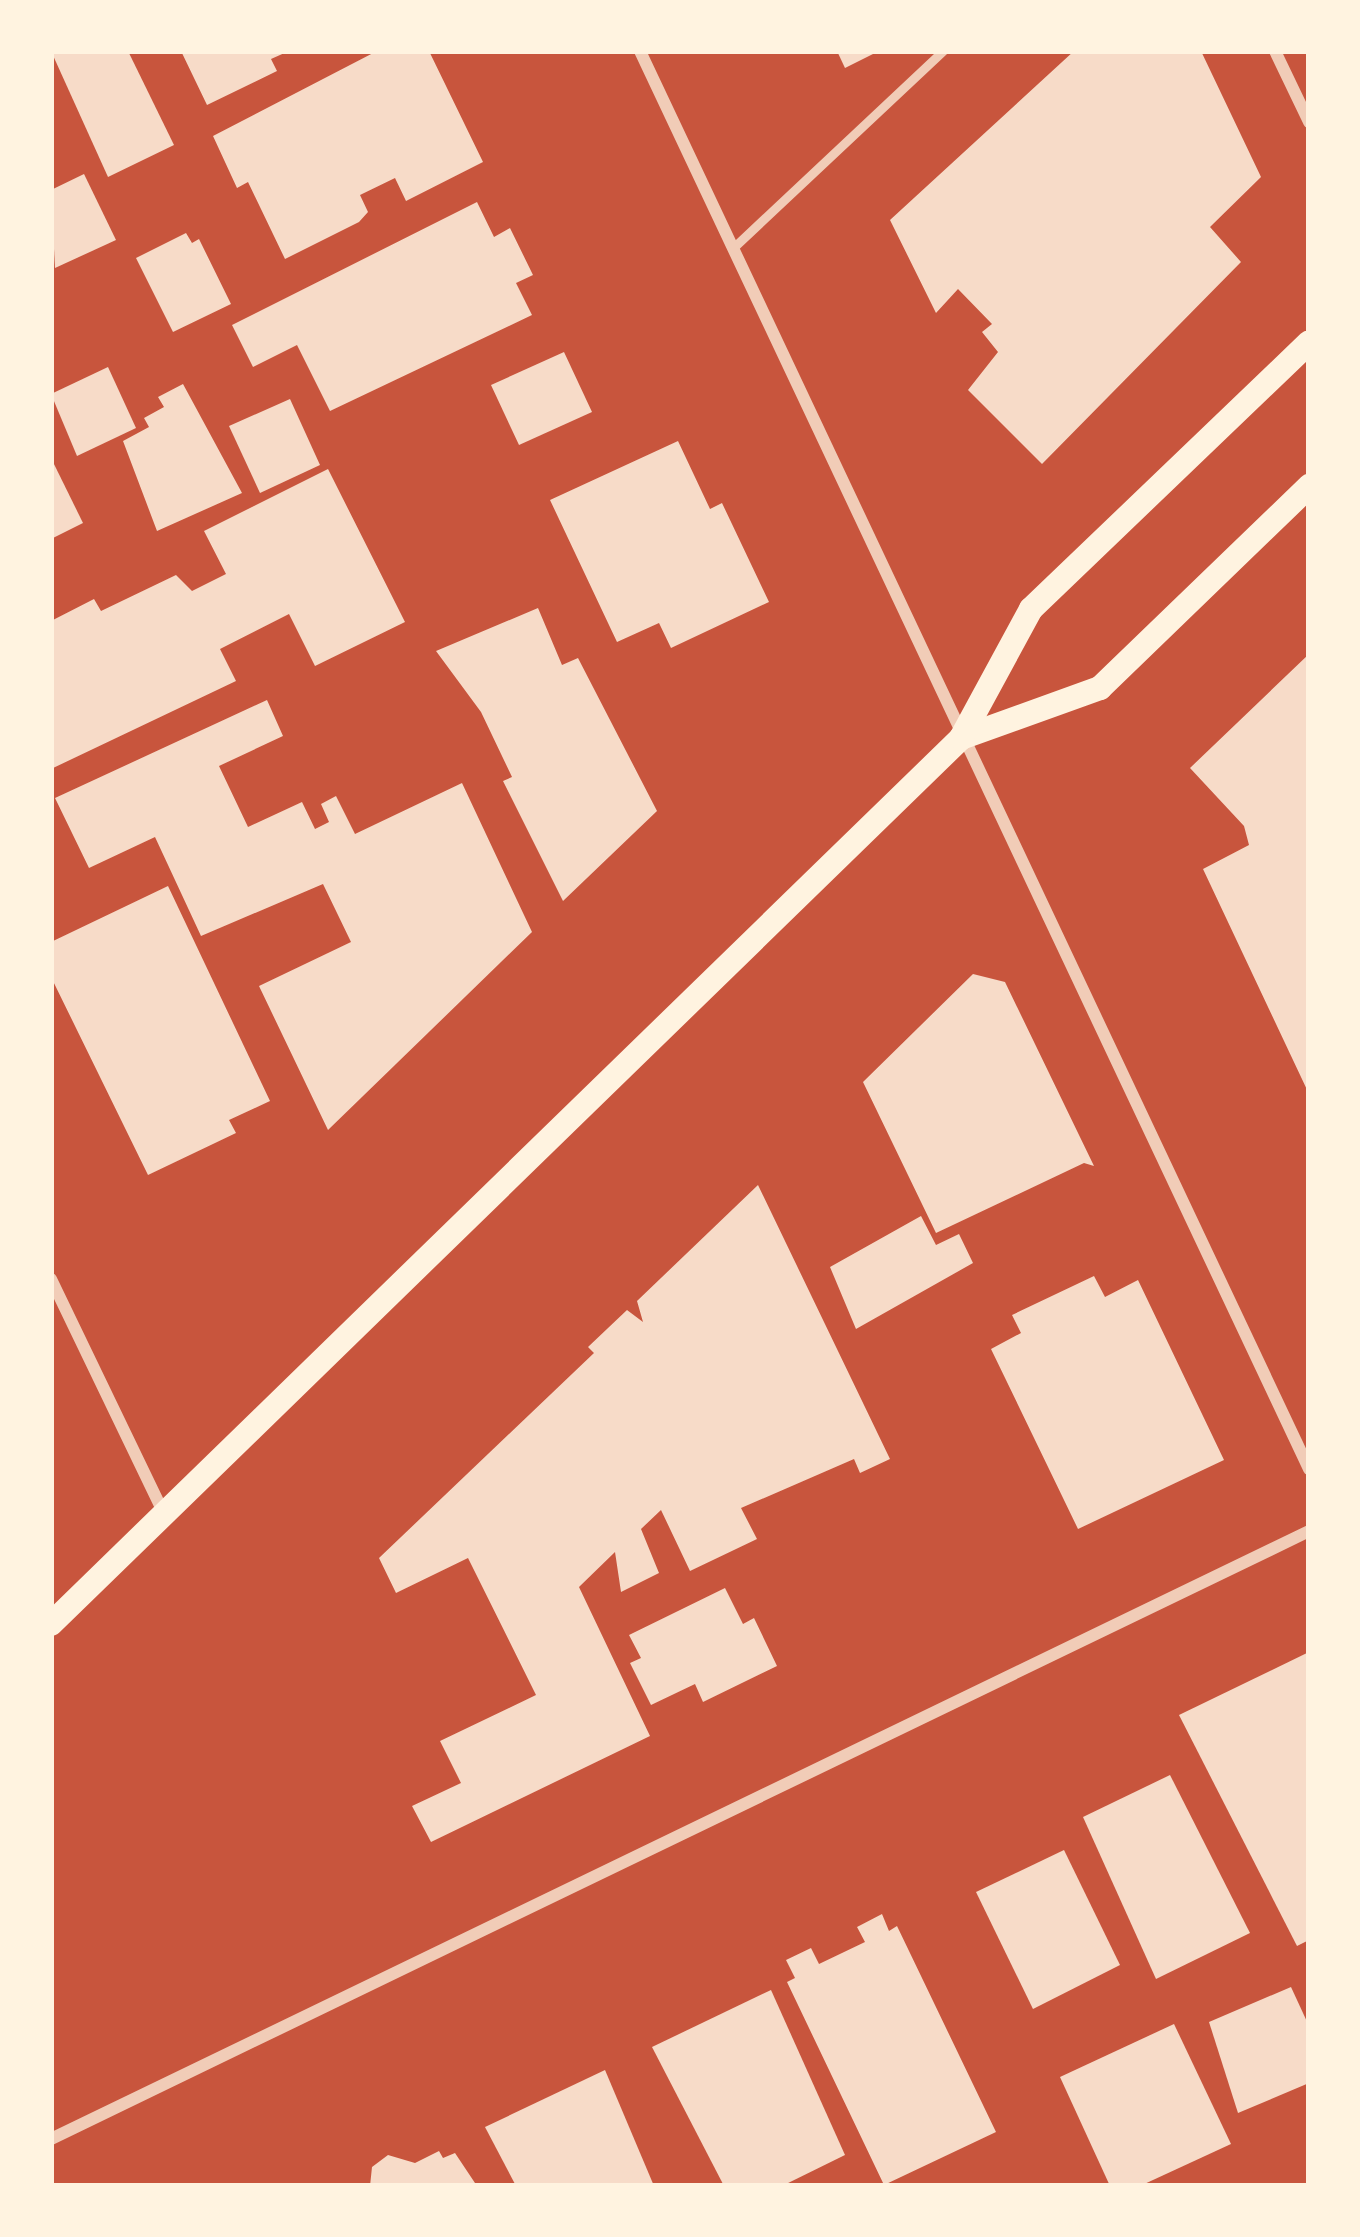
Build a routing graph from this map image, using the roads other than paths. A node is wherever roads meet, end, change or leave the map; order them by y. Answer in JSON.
{"nodes":[{"id":1,"x":640,"y":51,"type":"edge"},
{"id":2,"x":943,"y":51,"type":"edge"},
{"id":3,"x":1275,"y":51,"type":"edge"},
{"id":4,"x":1309,"y":122,"type":"edge"},
{"id":5,"x":734,"y":247,"type":"junction"},
{"id":6,"x":1309,"y":342,"type":"edge"},
{"id":7,"x":1309,"y":487,"type":"edge"},
{"id":8,"x":961,"y":738,"type":"junction"},
{"id":9,"x":51,"y":1280,"type":"edge"},
{"id":10,"x":1309,"y":1469,"type":"edge"},
{"id":11,"x":164,"y":1516,"type":"junction"},
{"id":12,"x":1309,"y":1531,"type":"edge"},
{"id":13,"x":51,"y":1624,"type":"edge"},
{"id":14,"x":51,"y":2139,"type":"edge"}],
"edges":[{"from":1,"to":5,"type":"street"},
{"from":2,"to":5,"type":"lane"},
{"from":3,"to":4,"type":"street"},
{"from":5,"to":8,"type":"street"},
{"from":6,"to":8,"type":"main road"},
{"from":7,"to":8,"type":"main road"},
{"from":8,"to":10,"type":"street"},
{"from":8,"to":11,"type":"main road"},
{"from":9,"to":11,"type":"street"},
{"from":11,"to":13,"type":"main road"},
{"from":12,"to":14,"type":"street"}]}
